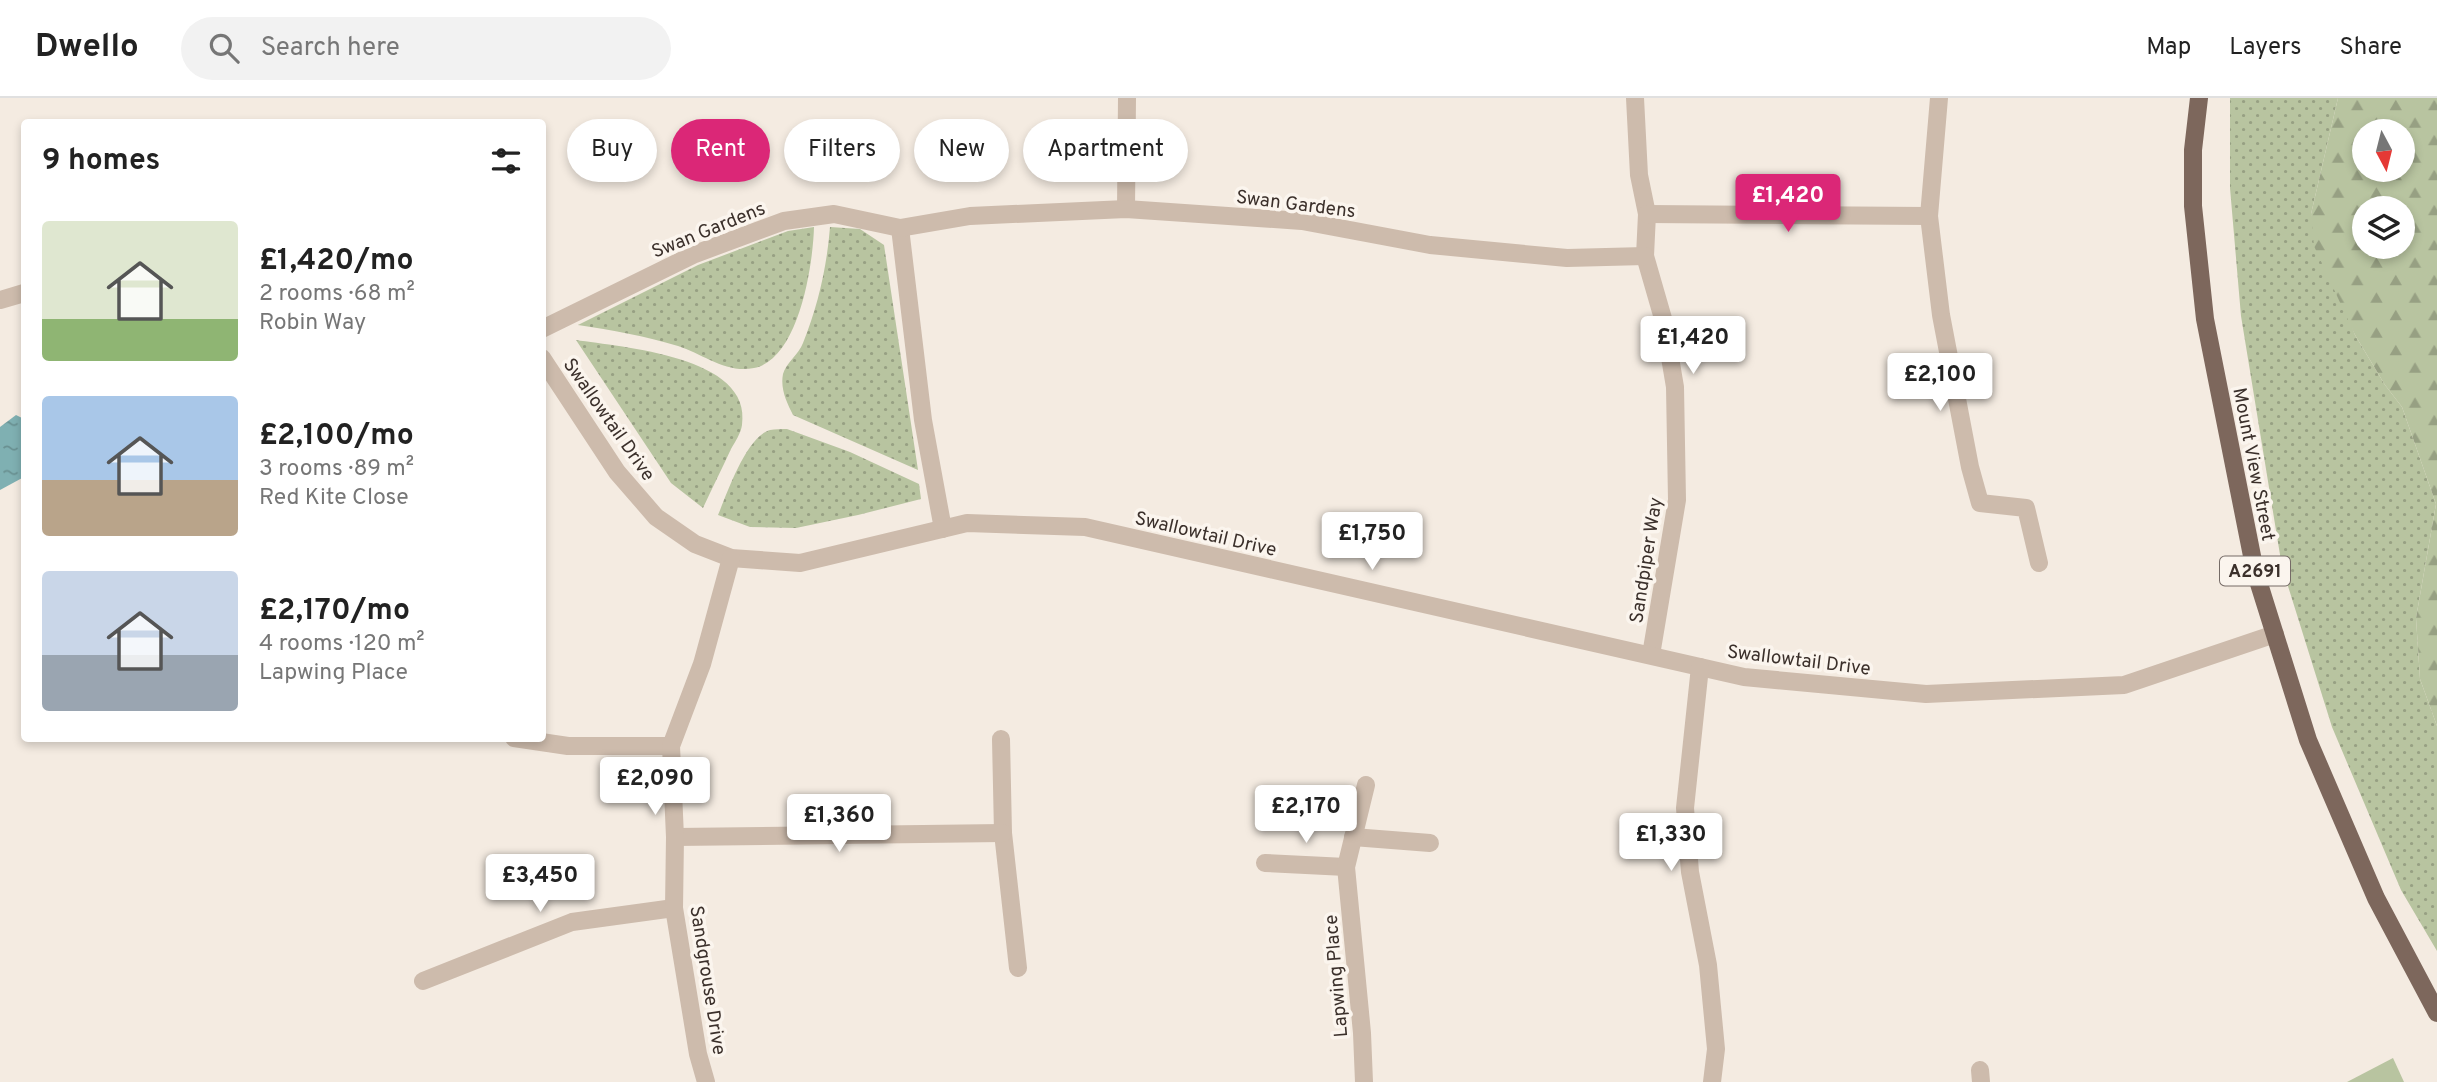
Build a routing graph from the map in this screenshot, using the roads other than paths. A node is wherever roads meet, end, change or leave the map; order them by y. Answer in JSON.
{"nodes":[{"id":1,"x":1127,"y":98,"type":"edge"},
{"id":2,"x":1635,"y":98,"type":"edge"},
{"id":3,"x":1939,"y":98,"type":"edge"},
{"id":4,"x":2199,"y":98,"type":"edge"},
{"id":5,"x":1126,"y":209,"type":"junction"},
{"id":6,"x":1647,"y":214,"type":"junction"},
{"id":7,"x":1929,"y":216,"type":"junction"},
{"id":8,"x":900,"y":228,"type":"junction"},
{"id":9,"x":1645,"y":256,"type":"junction"},
{"id":10,"x":21,"y":293,"type":"edge"},
{"id":11,"x":2,"y":295,"type":"edge"},
{"id":12,"x":546,"y":328,"type":"edge"},
{"id":13,"x":546,"y":364,"type":"edge"},
{"id":14,"x":943,"y":529,"type":"junction"},
{"id":15,"x":731,"y":558,"type":"junction"},
{"id":16,"x":2039,"y":563,"type":"dead end"},
{"id":17,"x":2275,"y":634,"type":"junction"},
{"id":18,"x":1651,"y":655,"type":"junction"},
{"id":19,"x":1699,"y":667,"type":"junction"},
{"id":20,"x":1001,"y":739,"type":"dead end"},
{"id":21,"x":541,"y":742,"type":"edge"},
{"id":22,"x":671,"y":746,"type":"junction"},
{"id":23,"x":1366,"y":785,"type":"dead end"},
{"id":24,"x":1003,"y":833,"type":"junction"},
{"id":25,"x":675,"y":837,"type":"junction"},
{"id":26,"x":1353,"y":838,"type":"junction"},
{"id":27,"x":1430,"y":844,"type":"dead end"},
{"id":28,"x":1265,"y":863,"type":"dead end"},
{"id":29,"x":1346,"y":867,"type":"junction"},
{"id":30,"x":674,"y":908,"type":"junction"},
{"id":31,"x":1018,"y":968,"type":"dead end"},
{"id":32,"x":423,"y":981,"type":"dead end"},
{"id":33,"x":2437,"y":1013,"type":"edge"},
{"id":34,"x":706,"y":1082,"type":"edge"},
{"id":35,"x":1364,"y":1082,"type":"edge"},
{"id":36,"x":1712,"y":1082,"type":"edge"}],
"edges":[{"from":1,"to":5,"type":"street"},
{"from":2,"to":6,"type":"street","name":"Sandpiper Way"},
{"from":3,"to":7,"type":"street"},
{"from":4,"to":17,"type":"main road","name":"Mount View Street","number":"A2691"},
{"from":5,"to":8,"type":"street","name":"Swan Gardens"},
{"from":5,"to":9,"type":"street","name":"Swan Gardens"},
{"from":6,"to":7,"type":"street"},
{"from":6,"to":9,"type":"street","name":"Sandpiper Way"},
{"from":7,"to":16,"type":"street"},
{"from":8,"to":12,"type":"street","name":"Swan Gardens"},
{"from":8,"to":14,"type":"street"},
{"from":9,"to":18,"type":"street","name":"Sandpiper Way"},
{"from":10,"to":11,"type":"street"},
{"from":13,"to":15,"type":"street","name":"Swallowtail Drive"},
{"from":14,"to":15,"type":"street","name":"Swallowtail Drive"},
{"from":14,"to":18,"type":"street","name":"Swallowtail Drive"},
{"from":15,"to":22,"type":"street","name":"Sandgrouse Drive"},
{"from":17,"to":19,"type":"street","name":"Swallowtail Drive"},
{"from":17,"to":33,"type":"main road","name":"Mount View Street","number":"A2691"},
{"from":18,"to":19,"type":"street","name":"Swallowtail Drive"},
{"from":19,"to":36,"type":"street"},
{"from":20,"to":24,"type":"street"},
{"from":21,"to":22,"type":"street"},
{"from":22,"to":25,"type":"street","name":"Sandgrouse Drive"},
{"from":23,"to":26,"type":"street","name":"Lapwing Place"},
{"from":24,"to":25,"type":"street"},
{"from":24,"to":31,"type":"street"},
{"from":25,"to":30,"type":"street","name":"Sandgrouse Drive"},
{"from":26,"to":27,"type":"street"},
{"from":26,"to":29,"type":"street","name":"Lapwing Place"},
{"from":28,"to":29,"type":"street"},
{"from":29,"to":35,"type":"street","name":"Lapwing Place"},
{"from":30,"to":32,"type":"street"},
{"from":30,"to":34,"type":"street","name":"Sandgrouse Drive"}]}
